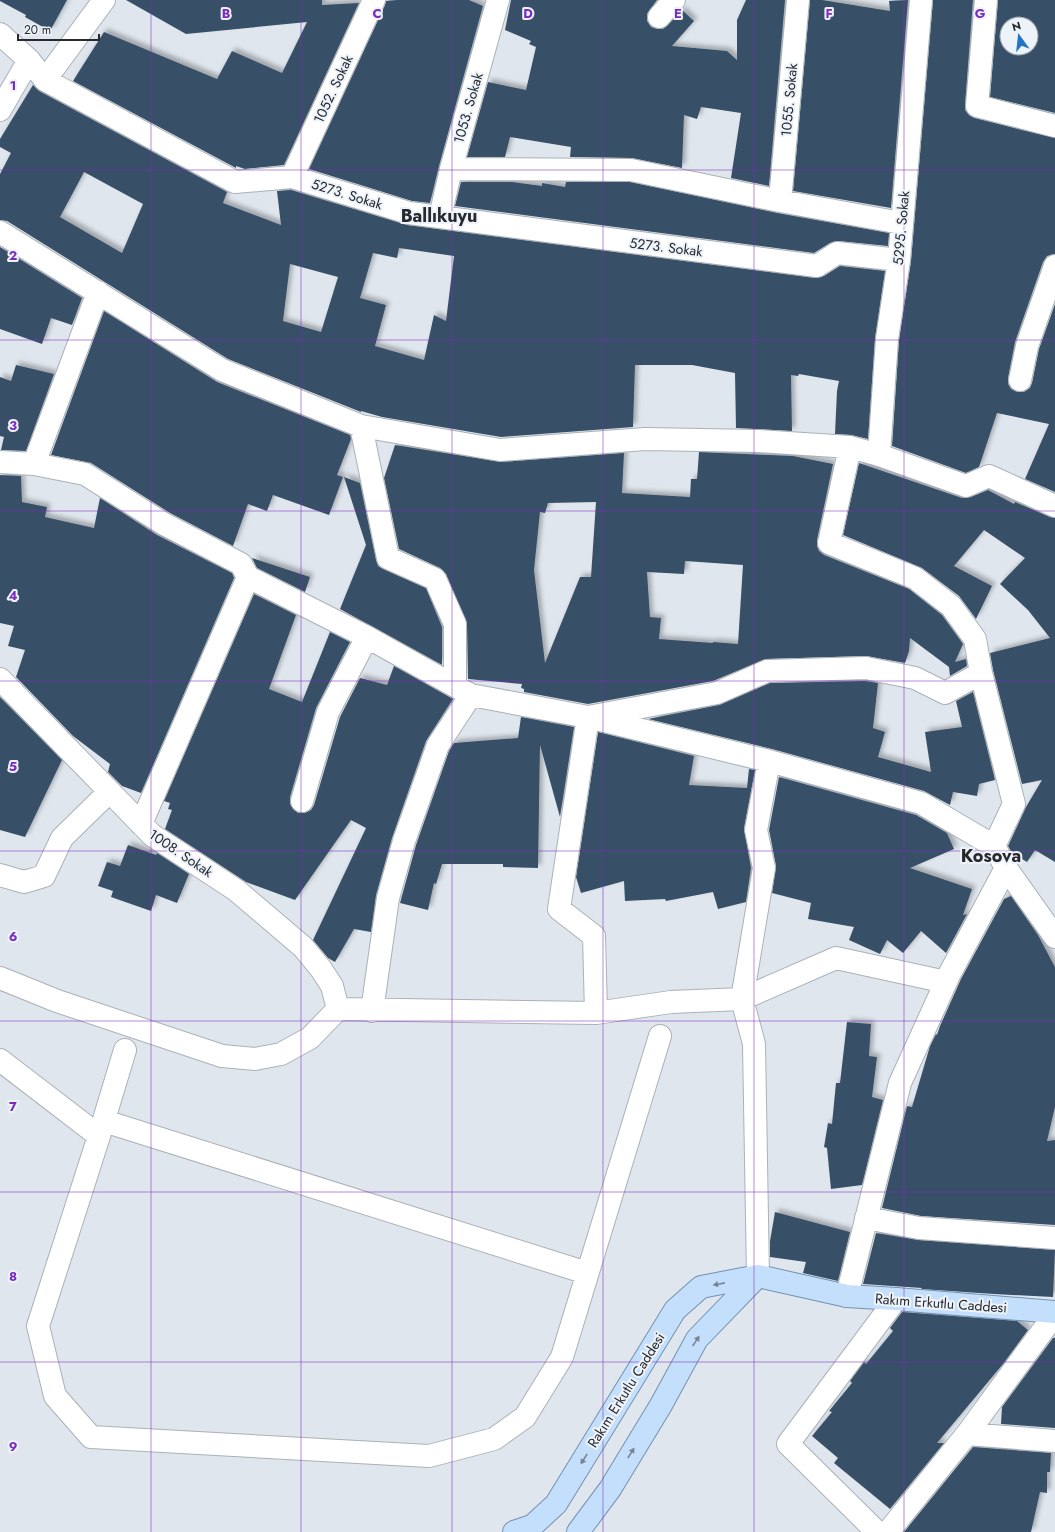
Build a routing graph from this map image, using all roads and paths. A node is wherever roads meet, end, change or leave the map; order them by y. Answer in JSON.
{"nodes":[{"id":1,"x":104,"y":0,"type":"edge"},
{"id":2,"x":374,"y":0,"type":"edge"},
{"id":3,"x":498,"y":0,"type":"edge"},
{"id":4,"x":674,"y":0,"type":"edge"},
{"id":5,"x":798,"y":0,"type":"edge"},
{"id":6,"x":921,"y":0,"type":"edge"},
{"id":7,"x":986,"y":0,"type":"edge"},
{"id":8,"x":659,"y":17,"type":"dead end"},
{"id":9,"x":0,"y":34,"type":"edge"},
{"id":10,"x":29,"y":60,"type":"junction"},
{"id":11,"x":45,"y":80,"type":"junction"},
{"id":12,"x":0,"y":110,"type":"edge"},
{"id":13,"x":1055,"y":126,"type":"edge"},
{"id":14,"x":451,"y":168,"type":"junction"},
{"id":15,"x":292,"y":177,"type":"junction"},
{"id":16,"x":780,"y":200,"type":"junction"},
{"id":17,"x":440,"y":217,"type":"junction"},
{"id":18,"x":901,"y":223,"type":"junction"},
{"id":19,"x":0,"y":232,"type":"edge"},
{"id":20,"x":899,"y":260,"type":"junction"},
{"id":21,"x":1055,"y":266,"type":"edge"},
{"id":22,"x":98,"y":292,"type":"junction"},
{"id":23,"x":1020,"y":380,"type":"dead end"},
{"id":24,"x":361,"y":426,"type":"junction"},
{"id":25,"x":850,"y":447,"type":"junction"},
{"id":26,"x":879,"y":455,"type":"junction"},
{"id":27,"x":0,"y":462,"type":"edge"},
{"id":28,"x":34,"y":464,"type":"junction"},
{"id":29,"x":1055,"y":506,"type":"edge"},
{"id":30,"x":248,"y":577,"type":"junction"},
{"id":31,"x":367,"y":637,"type":"junction"},
{"id":32,"x":981,"y":673,"type":"junction"},
{"id":33,"x":0,"y":679,"type":"edge"},
{"id":34,"x":463,"y":690,"type":"junction"},
{"id":35,"x":588,"y":717,"type":"junction"},
{"id":36,"x":769,"y":761,"type":"junction"},
{"id":37,"x":109,"y":792,"type":"junction"},
{"id":38,"x":302,"y":801,"type":"dead end"},
{"id":39,"x":141,"y":824,"type":"junction"},
{"id":40,"x":994,"y":846,"type":"junction"},
{"id":41,"x":1006,"y":868,"type":"junction"},
{"id":42,"x":0,"y":875,"type":"edge"},
{"id":43,"x":1055,"y":937,"type":"edge"},
{"id":44,"x":946,"y":982,"type":"junction"},
{"id":45,"x":4,"y":985,"type":"edge"},
{"id":46,"x":742,"y":999,"type":"junction"},
{"id":47,"x":338,"y":1009,"type":"junction"},
{"id":48,"x":372,"y":1010,"type":"junction"},
{"id":49,"x":596,"y":1013,"type":"junction"},
{"id":50,"x":660,"y":1036,"type":"dead end"},
{"id":51,"x":125,"y":1050,"type":"dead end"},
{"id":52,"x":0,"y":1060,"type":"edge"},
{"id":53,"x":102,"y":1128,"type":"junction"},
{"id":54,"x":866,"y":1218,"type":"junction"},
{"id":55,"x":1055,"y":1238,"type":"edge"},
{"id":56,"x":587,"y":1273,"type":"junction"},
{"id":57,"x":758,"y":1276,"type":"junction"},
{"id":58,"x":847,"y":1296,"type":"junction"},
{"id":59,"x":896,"y":1298,"type":"junction"},
{"id":60,"x":1055,"y":1313,"type":"edge"},
{"id":61,"x":967,"y":1434,"type":"junction"},
{"id":62,"x":1055,"y":1441,"type":"edge"},
{"id":63,"x":514,"y":1532,"type":"edge"},
{"id":64,"x":578,"y":1532,"type":"edge"},
{"id":65,"x":877,"y":1532,"type":"edge"},
{"id":66,"x":888,"y":1532,"type":"edge"}],
"edges":[{"from":1,"to":11,"type":"street"},
{"from":2,"to":15,"type":"street","name":"1052. Sokak"},
{"from":3,"to":14,"type":"street","name":"1053. Sokak"},
{"from":4,"to":8,"type":"street"},
{"from":5,"to":16,"type":"street","name":"1055. Sokak"},
{"from":6,"to":18,"type":"street","name":"5295. Sokak"},
{"from":7,"to":13,"type":"street"},
{"from":9,"to":10,"type":"street","name":"5273. Sokak"},
{"from":10,"to":11,"type":"street","name":"5273. Sokak"},
{"from":10,"to":12,"type":"street"},
{"from":11,"to":15,"type":"street","name":"5273. Sokak"},
{"from":14,"to":16,"type":"street"},
{"from":14,"to":17,"type":"street","name":"1053. Sokak"},
{"from":15,"to":17,"type":"street","name":"5273. Sokak"},
{"from":16,"to":18,"type":"street"},
{"from":17,"to":20,"type":"street","name":"5273. Sokak"},
{"from":18,"to":20,"type":"street","name":"5295. Sokak"},
{"from":19,"to":22,"type":"street"},
{"from":20,"to":26,"type":"street","name":"5295. Sokak"},
{"from":21,"to":23,"type":"street"},
{"from":22,"to":24,"type":"street"},
{"from":22,"to":28,"type":"street"},
{"from":24,"to":25,"type":"street"},
{"from":24,"to":34,"type":"street"},
{"from":25,"to":26,"type":"street"},
{"from":25,"to":32,"type":"street"},
{"from":26,"to":29,"type":"street"},
{"from":27,"to":28,"type":"street"},
{"from":28,"to":30,"type":"street"},
{"from":30,"to":31,"type":"street"},
{"from":30,"to":39,"type":"street"},
{"from":31,"to":34,"type":"street"},
{"from":31,"to":38,"type":"street"},
{"from":32,"to":35,"type":"street"},
{"from":32,"to":40,"type":"street"},
{"from":33,"to":37,"type":"street","name":"1008. Sokak"},
{"from":34,"to":35,"type":"street"},
{"from":34,"to":48,"type":"street"},
{"from":35,"to":36,"type":"street"},
{"from":35,"to":49,"type":"street"},
{"from":36,"to":40,"type":"street"},
{"from":36,"to":46,"type":"street"},
{"from":37,"to":39,"type":"street","name":"1008. Sokak"},
{"from":37,"to":42,"type":"street"},
{"from":39,"to":47,"type":"street","name":"1008. Sokak"},
{"from":40,"to":41,"type":"street"},
{"from":41,"to":43,"type":"street"},
{"from":41,"to":44,"type":"street"},
{"from":44,"to":46,"type":"street"},
{"from":44,"to":54,"type":"street"},
{"from":45,"to":47,"type":"street"},
{"from":46,"to":49,"type":"street"},
{"from":46,"to":57,"type":"street"},
{"from":47,"to":48,"type":"street"},
{"from":48,"to":49,"type":"street"},
{"from":50,"to":56,"type":"street"},
{"from":51,"to":53,"type":"street"},
{"from":52,"to":53,"type":"street"},
{"from":53,"to":56,"type":"street"},
{"from":53,"to":56,"type":"street"},
{"from":54,"to":55,"type":"street"},
{"from":54,"to":58,"type":"street"},
{"from":57,"to":58,"type":"main road","name":"Rakım Erkutlu Caddesi"},
{"from":57,"to":63,"type":"main road","name":"Rakım Erkutlu Caddesi","one_way":true},
{"from":64,"to":57,"type":"main road","one_way":true},
{"from":58,"to":59,"type":"main road","name":"Rakım Erkutlu Caddesi"},
{"from":59,"to":60,"type":"main road","name":"Rakım Erkutlu Caddesi"},
{"from":59,"to":65,"type":"street"},
{"from":60,"to":61,"type":"street"},
{"from":61,"to":62,"type":"street"},
{"from":61,"to":66,"type":"street"}]}
